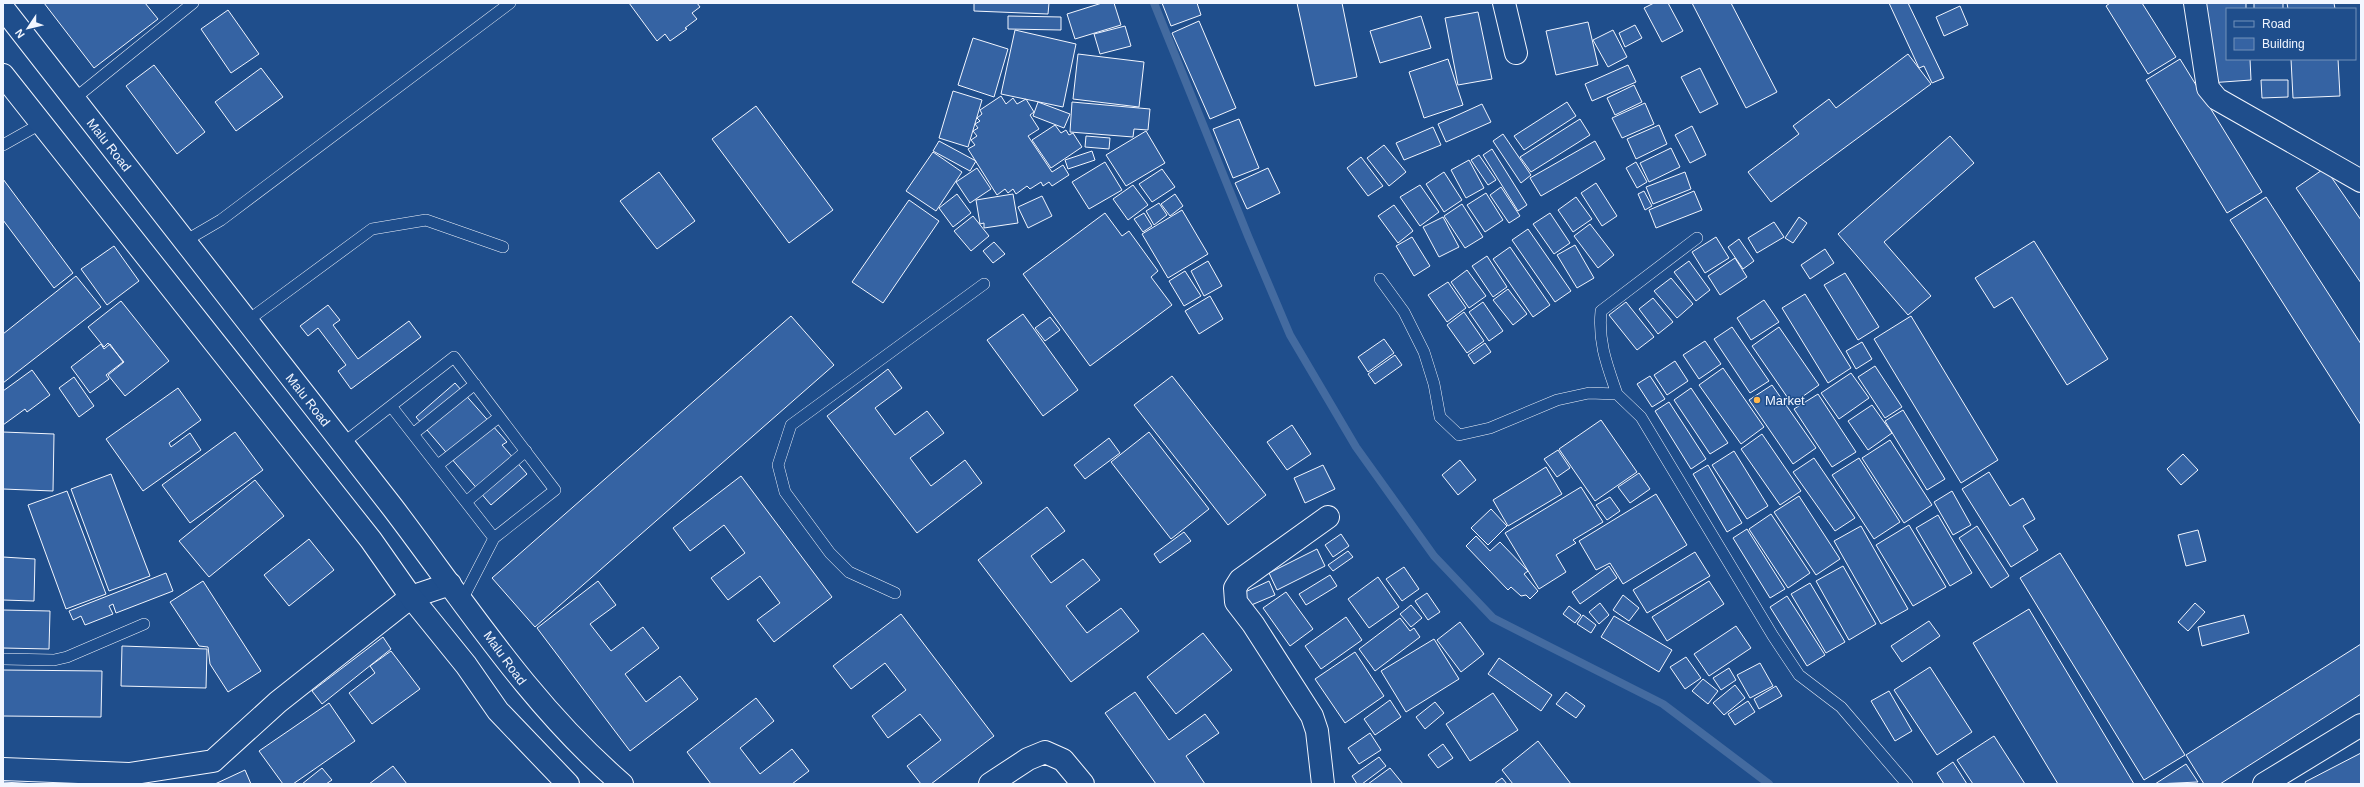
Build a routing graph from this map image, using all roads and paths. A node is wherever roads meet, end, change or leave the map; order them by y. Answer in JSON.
{"nodes":[{"id":1,"x":193,"y":3,"type":"edge"},
{"id":2,"x":510,"y":3,"type":"edge"},
{"id":3,"x":1504,"y":3,"type":"edge"},
{"id":4,"x":2195,"y":3,"type":"edge"},
{"id":5,"x":3,"y":8,"type":"edge"},
{"id":6,"x":1516,"y":53,"type":"dead end"},
{"id":7,"x":3,"y":74,"type":"edge"},
{"id":8,"x":74,"y":99,"type":"junction"},
{"id":9,"x":42,"y":123,"type":"junction"},
{"id":10,"x":3,"y":145,"type":"edge"},
{"id":11,"x":2361,"y":181,"type":"edge"},
{"id":12,"x":1697,"y":238,"type":"dead end"},
{"id":13,"x":185,"y":241,"type":"junction"},
{"id":14,"x":503,"y":247,"type":"dead end"},
{"id":15,"x":1380,"y":279,"type":"dead end"},
{"id":16,"x":984,"y":284,"type":"dead end"},
{"id":17,"x":246,"y":321,"type":"junction"},
{"id":18,"x":475,"y":384,"type":"junction"},
{"id":19,"x":1617,"y":394,"type":"junction"},
{"id":20,"x":391,"y":406,"type":"junction"},
{"id":21,"x":499,"y":417,"type":"junction"},
{"id":22,"x":413,"y":434,"type":"junction"},
{"id":23,"x":342,"y":444,"type":"junction"},
{"id":24,"x":526,"y":452,"type":"junction"},
{"id":25,"x":438,"y":466,"type":"junction"},
{"id":26,"x":466,"y":502,"type":"junction"},
{"id":27,"x":1328,"y":517,"type":"dead end"},
{"id":28,"x":494,"y":538,"type":"junction"},
{"id":29,"x":456,"y":592,"type":"junction"},
{"id":30,"x":895,"y":593,"type":"dead end"},
{"id":31,"x":411,"y":597,"type":"junction"},
{"id":32,"x":144,"y":624,"type":"dead end"},
{"id":33,"x":3,"y":659,"type":"edge"},
{"id":34,"x":2361,"y":726,"type":"edge"},
{"id":35,"x":3,"y":770,"type":"edge"},
{"id":36,"x":568,"y":784,"type":"edge"},
{"id":37,"x":622,"y":784,"type":"edge"},
{"id":38,"x":990,"y":784,"type":"edge"},
{"id":39,"x":1083,"y":784,"type":"edge"},
{"id":40,"x":1323,"y":784,"type":"edge"},
{"id":41,"x":1907,"y":784,"type":"edge"},
{"id":42,"x":2264,"y":784,"type":"edge"}],
"edges":[{"from":1,"to":8,"type":"lane"},
{"from":2,"to":13,"type":"lane"},
{"from":3,"to":6,"type":"main road"},
{"from":4,"to":11,"type":"main road"},
{"from":5,"to":8,"type":"main road","name":"Malu Road"},
{"from":7,"to":9,"type":"main road"},
{"from":8,"to":13,"type":"main road","name":"Malu Road"},
{"from":9,"to":10,"type":"lane"},
{"from":9,"to":31,"type":"main road"},
{"from":12,"to":19,"type":"lane"},
{"from":13,"to":17,"type":"main road","name":"Malu Road"},
{"from":14,"to":17,"type":"lane"},
{"from":15,"to":19,"type":"lane"},
{"from":16,"to":30,"type":"lane"},
{"from":17,"to":23,"type":"main road","name":"Malu Road"},
{"from":18,"to":20,"type":"lane"},
{"from":18,"to":21,"type":"lane"},
{"from":18,"to":22,"type":"lane"},
{"from":19,"to":41,"type":"lane"},
{"from":20,"to":22,"type":"lane"},
{"from":20,"to":23,"type":"lane"},
{"from":21,"to":24,"type":"lane"},
{"from":21,"to":25,"type":"lane"},
{"from":22,"to":25,"type":"lane"},
{"from":23,"to":29,"type":"main road","name":"Malu Road"},
{"from":24,"to":26,"type":"lane"},
{"from":24,"to":28,"type":"lane"},
{"from":25,"to":26,"type":"lane"},
{"from":26,"to":28,"type":"lane"},
{"from":27,"to":40,"type":"main road"},
{"from":28,"to":29,"type":"lane"},
{"from":29,"to":31,"type":"main road"},
{"from":29,"to":37,"type":"main road","name":"Malu Road"},
{"from":31,"to":35,"type":"main road"},
{"from":31,"to":36,"type":"main road"},
{"from":32,"to":33,"type":"lane"},
{"from":34,"to":42,"type":"main road"},
{"from":38,"to":39,"type":"main road"}]}
